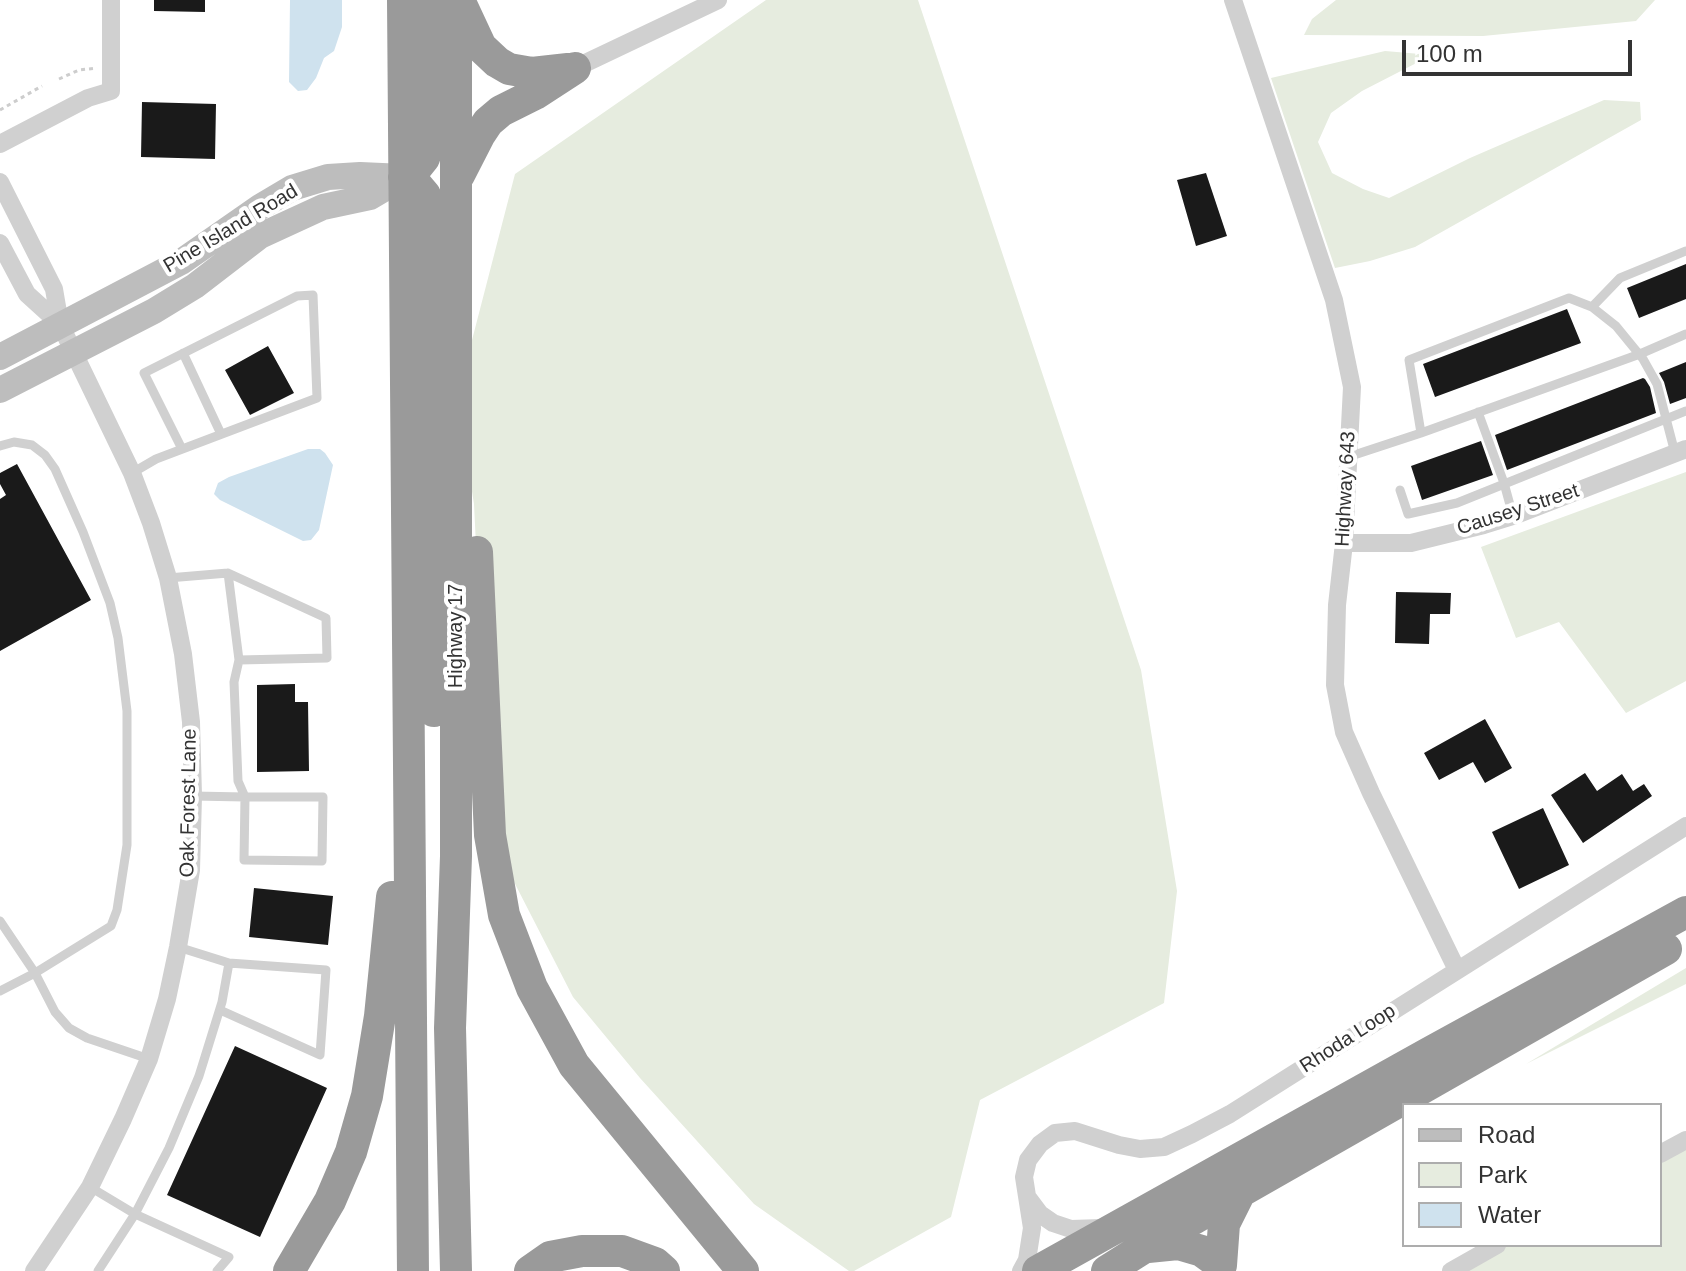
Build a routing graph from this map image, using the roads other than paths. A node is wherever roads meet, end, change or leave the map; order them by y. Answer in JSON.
{"nodes":[{"id":1,"x":111,"y":0,"type":"edge"},
{"id":2,"x":403,"y":0,"type":"edge"},
{"id":3,"x":432,"y":0,"type":"edge"},
{"id":4,"x":458,"y":0,"type":"edge"},
{"id":5,"x":718,"y":0,"type":"edge"},
{"id":6,"x":1233,"y":0,"type":"edge"},
{"id":7,"x":575,"y":68,"type":"junction"},
{"id":8,"x":0,"y":144,"type":"edge"},
{"id":9,"x":404,"y":177,"type":"junction"},
{"id":10,"x":0,"y":182,"type":"edge"},
{"id":11,"x":456,"y":182,"type":"junction"},
{"id":12,"x":0,"y":243,"type":"edge"},
{"id":13,"x":1686,"y":251,"type":"edge"},
{"id":14,"x":1592,"y":307,"type":"junction"},
{"id":15,"x":60,"y":324,"type":"junction"},
{"id":16,"x":1686,"y":334,"type":"edge"},
{"id":17,"x":73,"y":351,"type":"junction"},
{"id":18,"x":183,"y":353,"type":"junction"},
{"id":19,"x":1640,"y":354,"type":"junction"},
{"id":20,"x":0,"y":357,"type":"edge"},
{"id":21,"x":0,"y":390,"type":"edge"},
{"id":22,"x":457,"y":398,"type":"junction"},
{"id":23,"x":1686,"y":411,"type":"edge"},
{"id":24,"x":1478,"y":412,"type":"junction"},
{"id":25,"x":1667,"y":419,"type":"junction"},
{"id":26,"x":1421,"y":433,"type":"junction"},
{"id":27,"x":221,"y":434,"type":"junction"},
{"id":28,"x":0,"y":446,"type":"edge"},
{"id":29,"x":182,"y":449,"type":"junction"},
{"id":30,"x":1681,"y":451,"type":"edge"},
{"id":31,"x":1348,"y":457,"type":"junction"},
{"id":32,"x":132,"y":473,"type":"junction"},
{"id":33,"x":1504,"y":483,"type":"junction"},
{"id":34,"x":1400,"y":490,"type":"dead end"},
{"id":35,"x":1513,"y":516,"type":"junction"},
{"id":36,"x":1344,"y":543,"type":"junction"},
{"id":37,"x":228,"y":573,"type":"junction"},
{"id":38,"x":168,"y":578,"type":"junction"},
{"id":39,"x":239,"y":660,"type":"junction"},
{"id":40,"x":409,"y":727,"type":"junction"},
{"id":41,"x":193,"y":796,"type":"junction"},
{"id":42,"x":245,"y":797,"type":"junction"},
{"id":43,"x":1686,"y":826,"type":"edge"},
{"id":44,"x":456,"y":856,"type":"junction"},
{"id":45,"x":1686,"y":912,"type":"edge"},
{"id":46,"x":0,"y":921,"type":"edge"},
{"id":47,"x":1686,"y":937,"type":"edge"},
{"id":48,"x":178,"y":947,"type":"junction"},
{"id":49,"x":229,"y":963,"type":"junction"},
{"id":50,"x":1457,"y":970,"type":"junction"},
{"id":51,"x":35,"y":973,"type":"junction"},
{"id":52,"x":0,"y":991,"type":"edge"},
{"id":53,"x":220,"y":1010,"type":"junction"},
{"id":54,"x":149,"y":1059,"type":"junction"},
{"id":55,"x":1686,"y":1140,"type":"edge"},
{"id":56,"x":1662,"y":1153,"type":"edge"},
{"id":57,"x":90,"y":1187,"type":"junction"},
{"id":58,"x":1240,"y":1192,"type":"junction"},
{"id":59,"x":1026,"y":1195,"type":"junction"},
{"id":60,"x":135,"y":1214,"type":"junction"},
{"id":61,"x":1117,"y":1227,"type":"junction"},
{"id":62,"x":1145,"y":1247,"type":"junction"},
{"id":63,"x":1493,"y":1247,"type":"edge"},
{"id":64,"x":1222,"y":1268,"type":"edge"},
{"id":65,"x":34,"y":1271,"type":"edge"},
{"id":66,"x":98,"y":1271,"type":"edge"},
{"id":67,"x":217,"y":1271,"type":"edge"},
{"id":68,"x":289,"y":1271,"type":"edge"},
{"id":69,"x":413,"y":1271,"type":"edge"},
{"id":70,"x":456,"y":1271,"type":"edge"},
{"id":71,"x":530,"y":1271,"type":"edge"},
{"id":72,"x":664,"y":1271,"type":"edge"},
{"id":73,"x":743,"y":1271,"type":"edge"},
{"id":74,"x":1021,"y":1271,"type":"edge"},
{"id":75,"x":1038,"y":1271,"type":"edge"},
{"id":76,"x":1107,"y":1271,"type":"edge"},
{"id":77,"x":1451,"y":1271,"type":"edge"}],
"edges":[{"from":1,"to":8,"type":"street"},
{"from":2,"to":9,"type":"highway"},
{"from":3,"to":9,"type":"highway"},
{"from":4,"to":7,"type":"highway"},
{"from":4,"to":11,"type":"highway","name":"Highway 17"},
{"from":5,"to":7,"type":"street"},
{"from":6,"to":31,"type":"street","name":"Highway 643"},
{"from":7,"to":11,"type":"highway"},
{"from":9,"to":15,"type":"street","name":"Pine Island Road"},
{"from":9,"to":17,"type":"street","name":"Pine Island Road"},
{"from":9,"to":40,"type":"highway"},
{"from":9,"to":44,"type":"highway"},
{"from":10,"to":15,"type":"street","name":"Oak Forest Lane"},
{"from":11,"to":22,"type":"highway","name":"Highway 17"},
{"from":12,"to":15,"type":"street","name":"Oak Forest Lane"},
{"from":13,"to":14,"type":"lane"},
{"from":14,"to":19,"type":"lane"},
{"from":14,"to":26,"type":"lane"},
{"from":15,"to":17,"type":"street","name":"Oak Forest Lane"},
{"from":15,"to":20,"type":"street","name":"Pine Island Road"},
{"from":16,"to":19,"type":"lane"},
{"from":17,"to":21,"type":"street","name":"Pine Island Road"},
{"from":17,"to":32,"type":"street","name":"Oak Forest Lane"},
{"from":18,"to":27,"type":"lane"},
{"from":18,"to":27,"type":"lane"},
{"from":18,"to":29,"type":"lane"},
{"from":19,"to":24,"type":"lane"},
{"from":19,"to":25,"type":"lane"},
{"from":22,"to":44,"type":"highway","name":"Highway 17"},
{"from":22,"to":73,"type":"highway"},
{"from":23,"to":25,"type":"lane"},
{"from":24,"to":26,"type":"lane"},
{"from":24,"to":33,"type":"lane"},
{"from":25,"to":30,"type":"lane"},
{"from":25,"to":33,"type":"lane"},
{"from":26,"to":31,"type":"lane"},
{"from":27,"to":29,"type":"lane"},
{"from":28,"to":51,"type":"lane"},
{"from":29,"to":32,"type":"lane"},
{"from":30,"to":35,"type":"street","name":"Causey Street"},
{"from":31,"to":36,"type":"street","name":"Highway 643"},
{"from":32,"to":38,"type":"street","name":"Oak Forest Lane"},
{"from":33,"to":34,"type":"lane"},
{"from":33,"to":35,"type":"lane"},
{"from":35,"to":36,"type":"street","name":"Causey Street"},
{"from":36,"to":50,"type":"street","name":"Highway 643"},
{"from":37,"to":38,"type":"lane"},
{"from":37,"to":39,"type":"lane"},
{"from":37,"to":39,"type":"lane"},
{"from":38,"to":41,"type":"street","name":"Oak Forest Lane"},
{"from":39,"to":42,"type":"lane"},
{"from":40,"to":68,"type":"highway"},
{"from":40,"to":69,"type":"highway"},
{"from":41,"to":42,"type":"lane"},
{"from":41,"to":48,"type":"street","name":"Oak Forest Lane"},
{"from":42,"to":42,"type":"lane"},
{"from":43,"to":50,"type":"street","name":"Rhoda Loop"},
{"from":44,"to":70,"type":"highway","name":"Highway 17"},
{"from":45,"to":61,"type":"highway"},
{"from":46,"to":51,"type":"lane"},
{"from":47,"to":58,"type":"highway"},
{"from":48,"to":49,"type":"lane"},
{"from":48,"to":54,"type":"street","name":"Oak Forest Lane"},
{"from":49,"to":53,"type":"lane"},
{"from":49,"to":53,"type":"lane"},
{"from":50,"to":59,"type":"street","name":"Rhoda Loop"},
{"from":51,"to":52,"type":"lane"},
{"from":51,"to":54,"type":"lane"},
{"from":53,"to":60,"type":"lane"},
{"from":54,"to":57,"type":"street","name":"Oak Forest Lane"},
{"from":55,"to":56,"type":"street"},
{"from":57,"to":60,"type":"lane"},
{"from":57,"to":65,"type":"street","name":"Oak Forest Lane"},
{"from":58,"to":62,"type":"highway"},
{"from":58,"to":64,"type":"highway"},
{"from":59,"to":61,"type":"street"},
{"from":59,"to":74,"type":"street"},
{"from":60,"to":66,"type":"lane"},
{"from":60,"to":67,"type":"lane"},
{"from":61,"to":75,"type":"highway"},
{"from":62,"to":64,"type":"highway"},
{"from":62,"to":76,"type":"highway"},
{"from":63,"to":77,"type":"street"},
{"from":71,"to":72,"type":"highway"}]}
